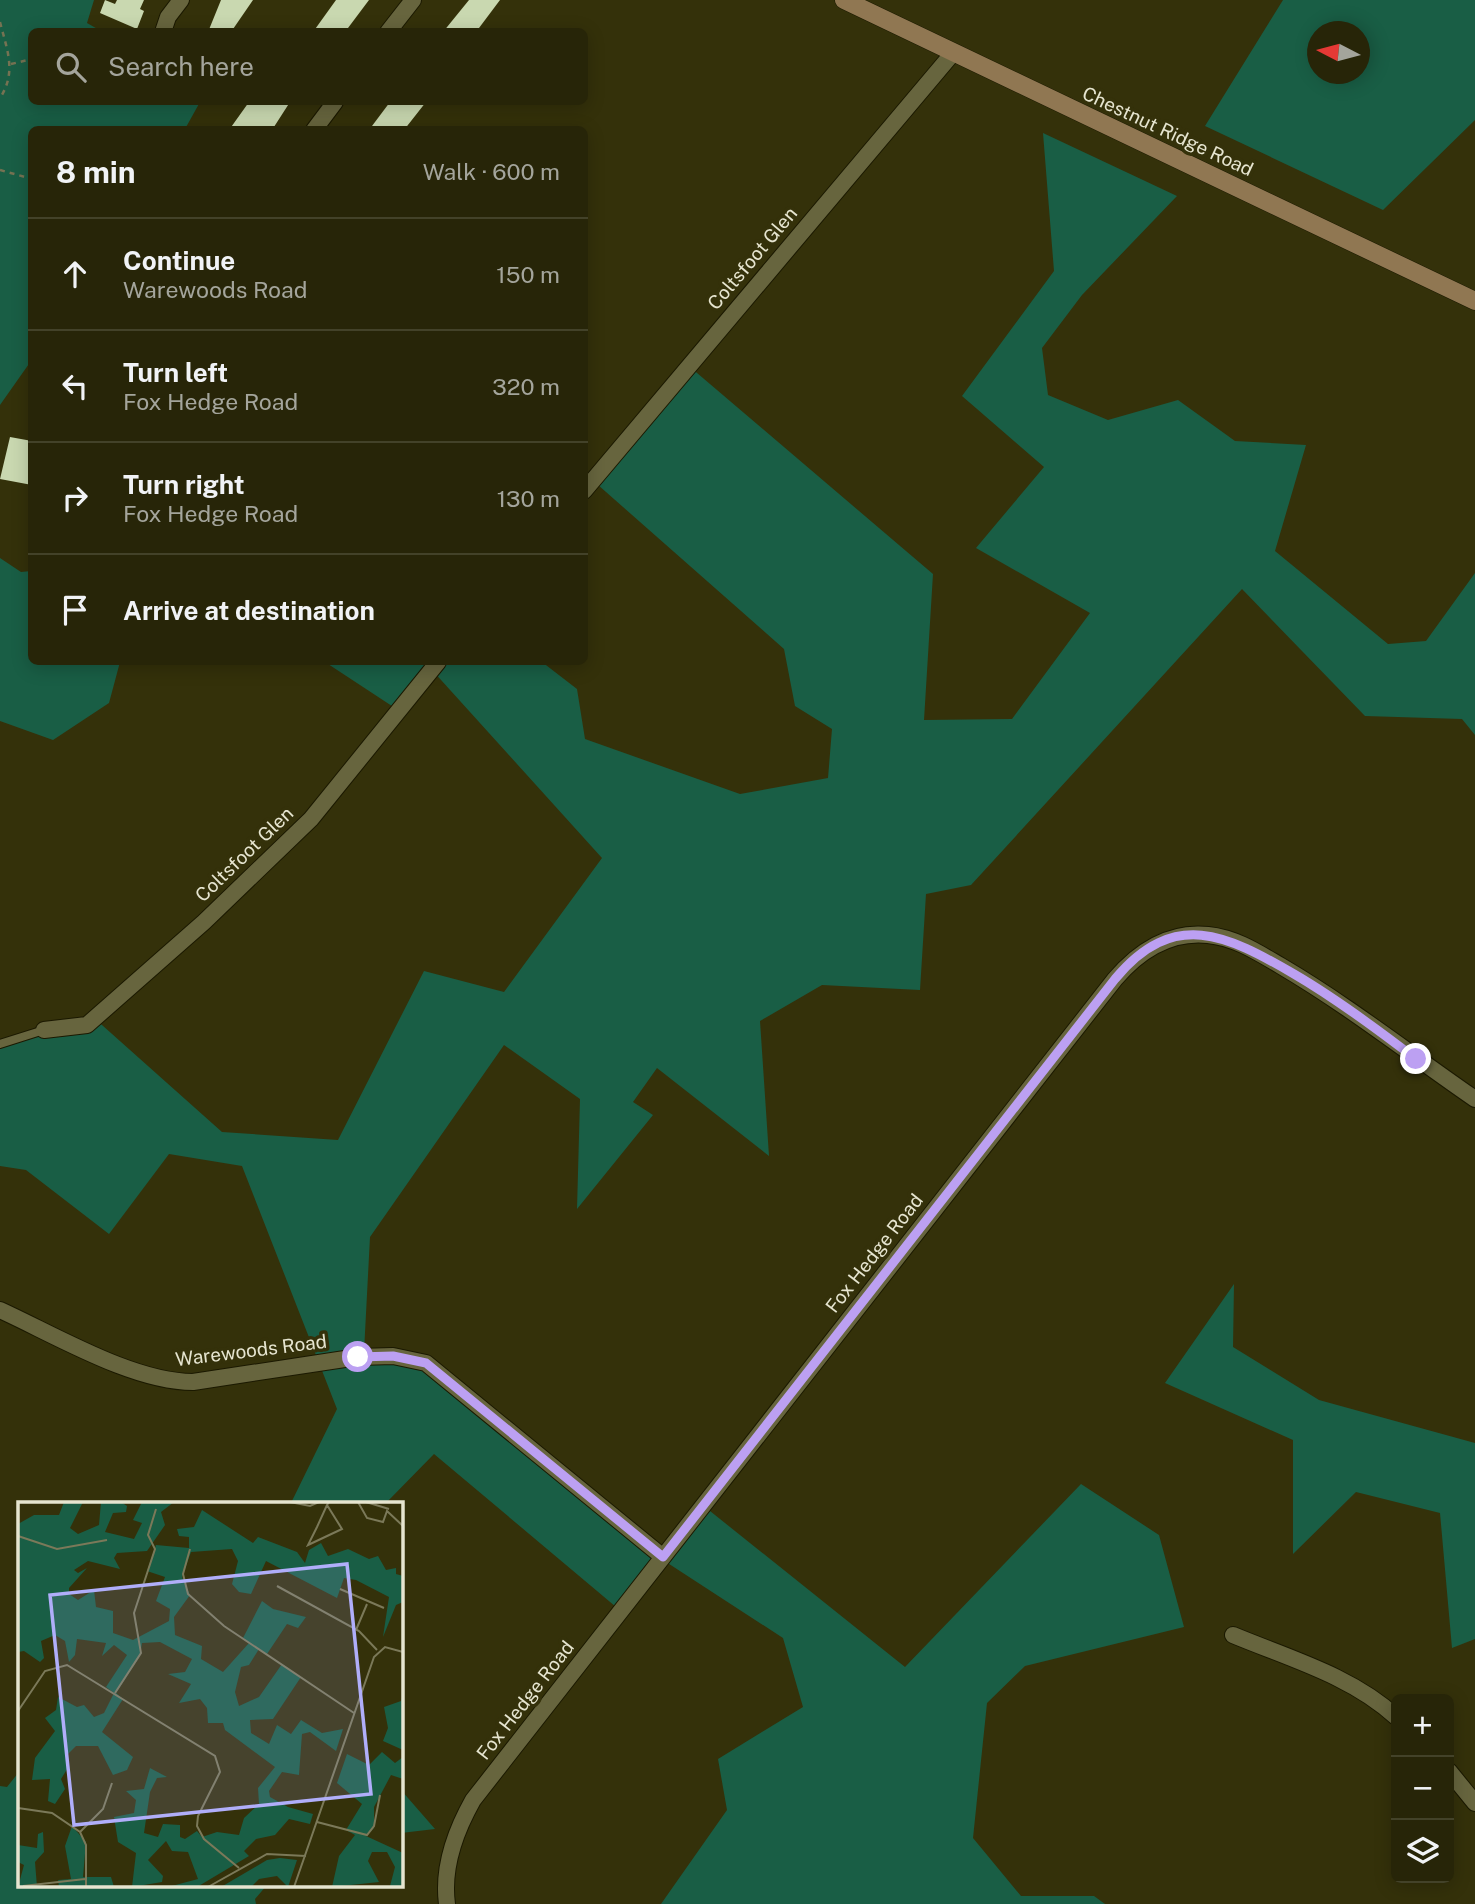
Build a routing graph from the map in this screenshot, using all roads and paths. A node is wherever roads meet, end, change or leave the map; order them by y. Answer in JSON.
{"nodes":[{"id":1,"x":181,"y":0,"type":"edge"},
{"id":2,"x":412,"y":0,"type":"edge"},
{"id":3,"x":844,"y":0,"type":"edge"},
{"id":4,"x":0,"y":22,"type":"edge"},
{"id":5,"x":164,"y":28,"type":"edge"},
{"id":6,"x":391,"y":28,"type":"edge"},
{"id":7,"x":953,"y":53,"type":"junction"},
{"id":8,"x":28,"y":60,"type":"edge"},
{"id":9,"x":11,"y":64,"type":"junction"},
{"id":10,"x":0,"y":98,"type":"edge"},
{"id":11,"x":333,"y":105,"type":"edge"},
{"id":12,"x":317,"y":126,"type":"edge"},
{"id":13,"x":0,"y":170,"type":"edge"},
{"id":14,"x":28,"y":178,"type":"edge"},
{"id":15,"x":1475,"y":301,"type":"edge"},
{"id":16,"x":588,"y":486,"type":"edge"},
{"id":17,"x":436,"y":665,"type":"edge"},
{"id":18,"x":44,"y":1030,"type":"joint"},
{"id":19,"x":0,"y":1044,"type":"edge"},
{"id":20,"x":1475,"y":1099,"type":"edge"},
{"id":21,"x":0,"y":1310,"type":"edge"},
{"id":22,"x":663,"y":1557,"type":"junction"},
{"id":23,"x":1233,"y":1635,"type":"dead end"},
{"id":24,"x":1391,"y":1713,"type":"edge"},
{"id":25,"x":1454,"y":1777,"type":"edge"},
{"id":26,"x":1475,"y":1803,"type":"edge"},
{"id":27,"x":447,"y":1904,"type":"edge"}],
"edges":[{"from":1,"to":5,"type":"street"},
{"from":2,"to":6,"type":"street"},
{"from":3,"to":7,"type":"main road","name":"Chestnut Ridge Road"},
{"from":4,"to":9,"type":"path"},
{"from":7,"to":15,"type":"main road","name":"Chestnut Ridge Road"},
{"from":7,"to":16,"type":"street","name":"Coltsfoot Glen"},
{"from":8,"to":9,"type":"path"},
{"from":9,"to":10,"type":"path"},
{"from":11,"to":12,"type":"street"},
{"from":13,"to":14,"type":"path"},
{"from":17,"to":18,"type":"street","name":"Coltsfoot Glen"},
{"from":18,"to":19,"type":"lane"},
{"from":20,"to":22,"type":"street","name":"Fox Hedge Road"},
{"from":21,"to":22,"type":"street","name":"Warewoods Road"},
{"from":22,"to":27,"type":"street","name":"Fox Hedge Road"},
{"from":23,"to":24,"type":"street"},
{"from":25,"to":26,"type":"street"}]}
